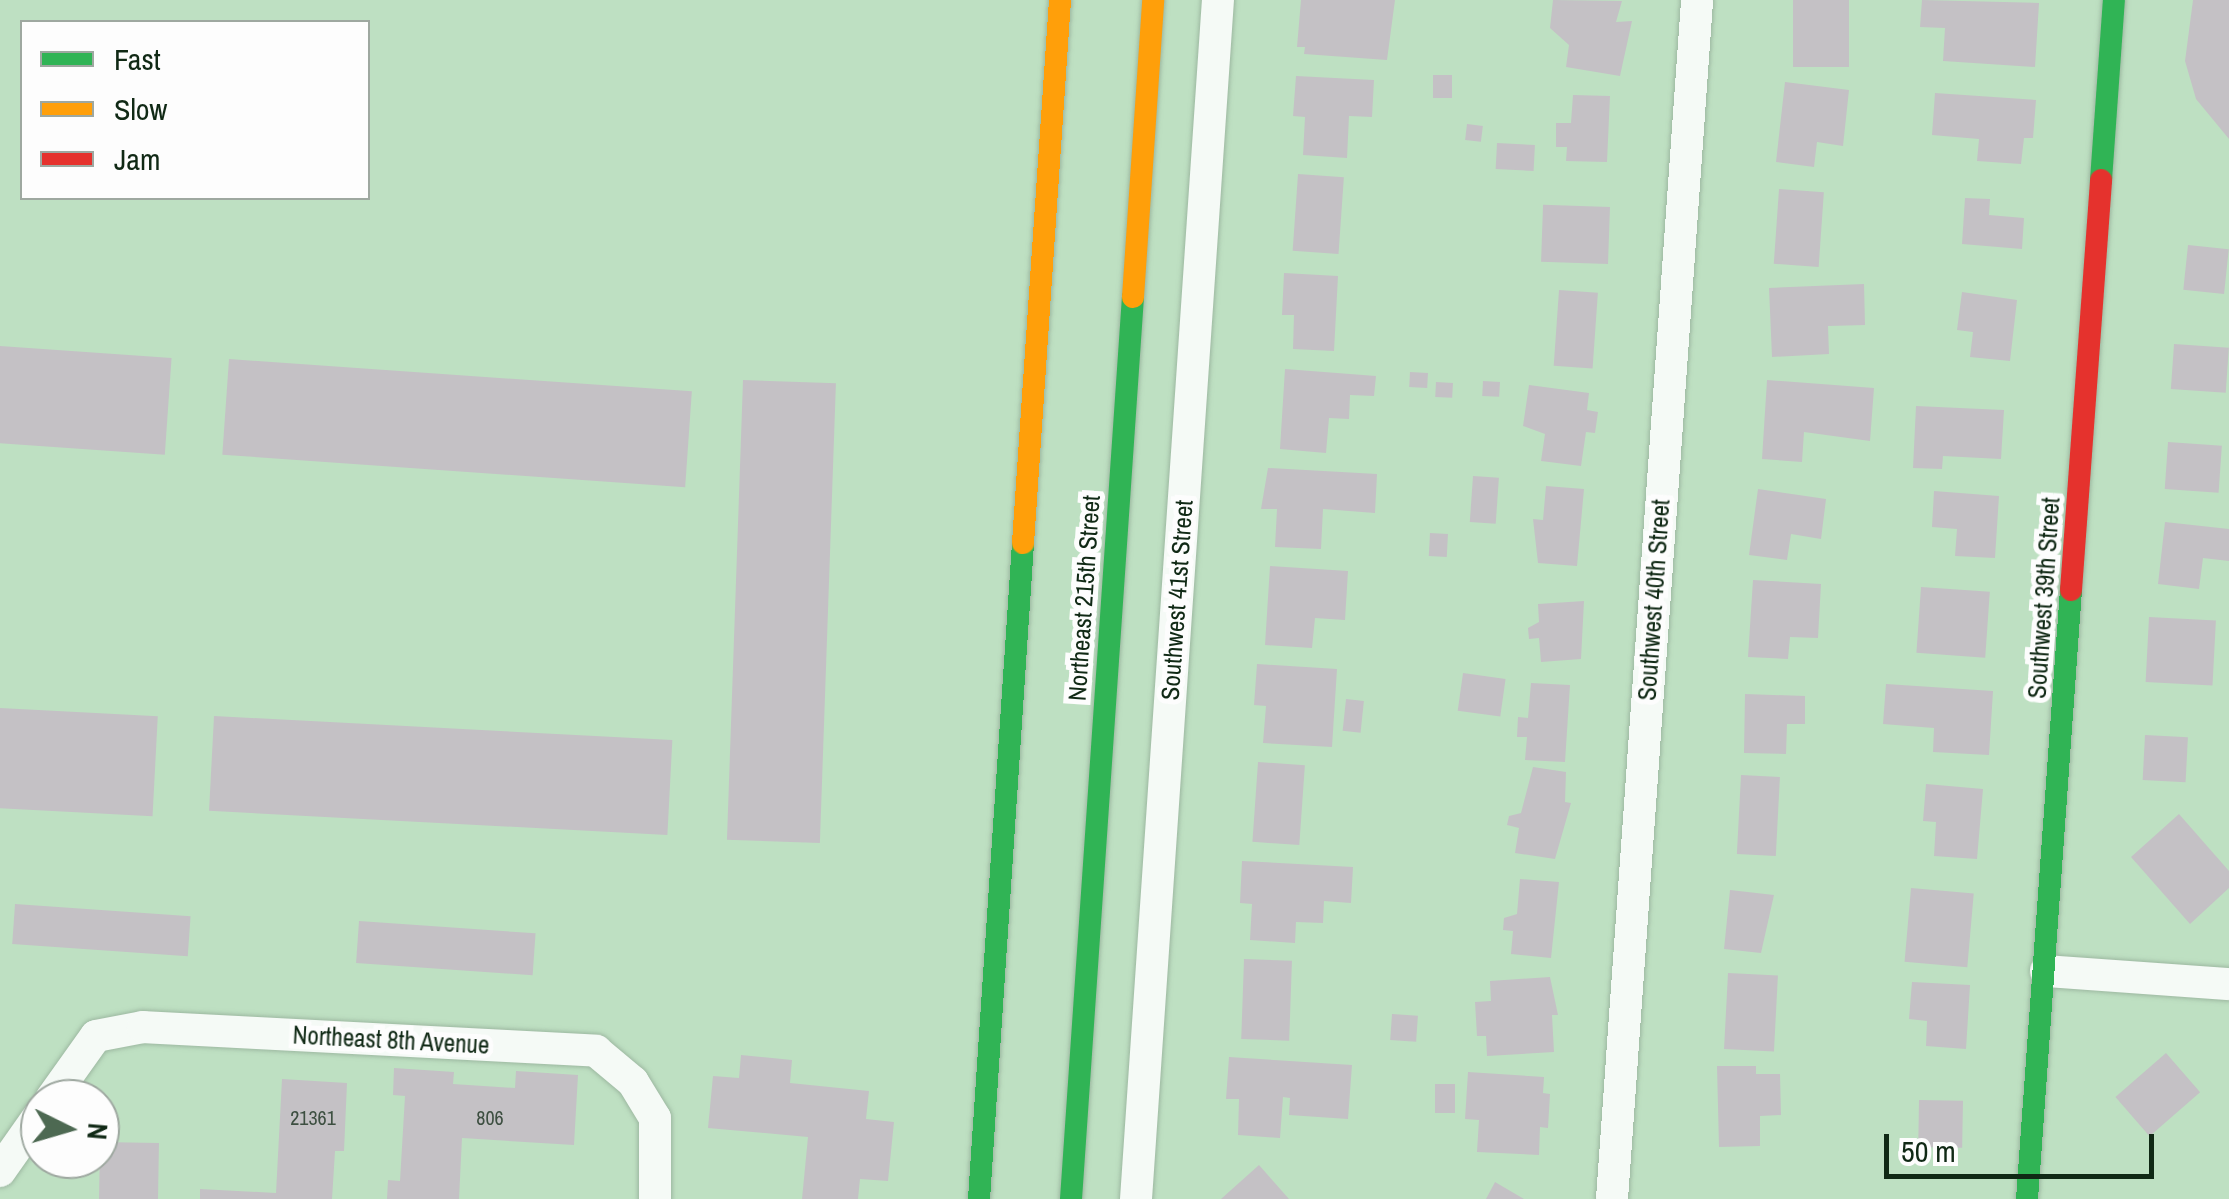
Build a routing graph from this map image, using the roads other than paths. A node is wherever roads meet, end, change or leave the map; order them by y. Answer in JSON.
{"nodes":[{"id":1,"x":1060,"y":0,"type":"edge"},
{"id":2,"x":1153,"y":0,"type":"edge"},
{"id":3,"x":1218,"y":0,"type":"edge"},
{"id":4,"x":1697,"y":0,"type":"edge"},
{"id":5,"x":2114,"y":0,"type":"edge"},
{"id":6,"x":2046,"y":971,"type":"junction"},
{"id":7,"x":2229,"y":984,"type":"edge"},
{"id":8,"x":65,"y":1079,"type":"edge"},
{"id":9,"x":20,"y":1142,"type":"edge"},
{"id":10,"x":0,"y":1170,"type":"edge"},
{"id":11,"x":655,"y":1199,"type":"edge"},
{"id":12,"x":979,"y":1199,"type":"edge"},
{"id":13,"x":1071,"y":1199,"type":"edge"},
{"id":14,"x":1136,"y":1199,"type":"edge"},
{"id":15,"x":1612,"y":1199,"type":"edge"},
{"id":16,"x":2026,"y":1199,"type":"edge"}],
"edges":[{"from":1,"to":12,"type":"street"},
{"from":2,"to":13,"type":"street","name":"Northeast 215th Street"},
{"from":3,"to":14,"type":"street","name":"Southwest 41st Street"},
{"from":4,"to":15,"type":"street","name":"Southwest 40th Street"},
{"from":5,"to":6,"type":"street","name":"Southwest 39th Street"},
{"from":6,"to":7,"type":"street"},
{"from":6,"to":16,"type":"street","name":"Southwest 39th Street"},
{"from":8,"to":11,"type":"street","name":"Northeast 8th Avenue"},
{"from":9,"to":10,"type":"street"}]}
